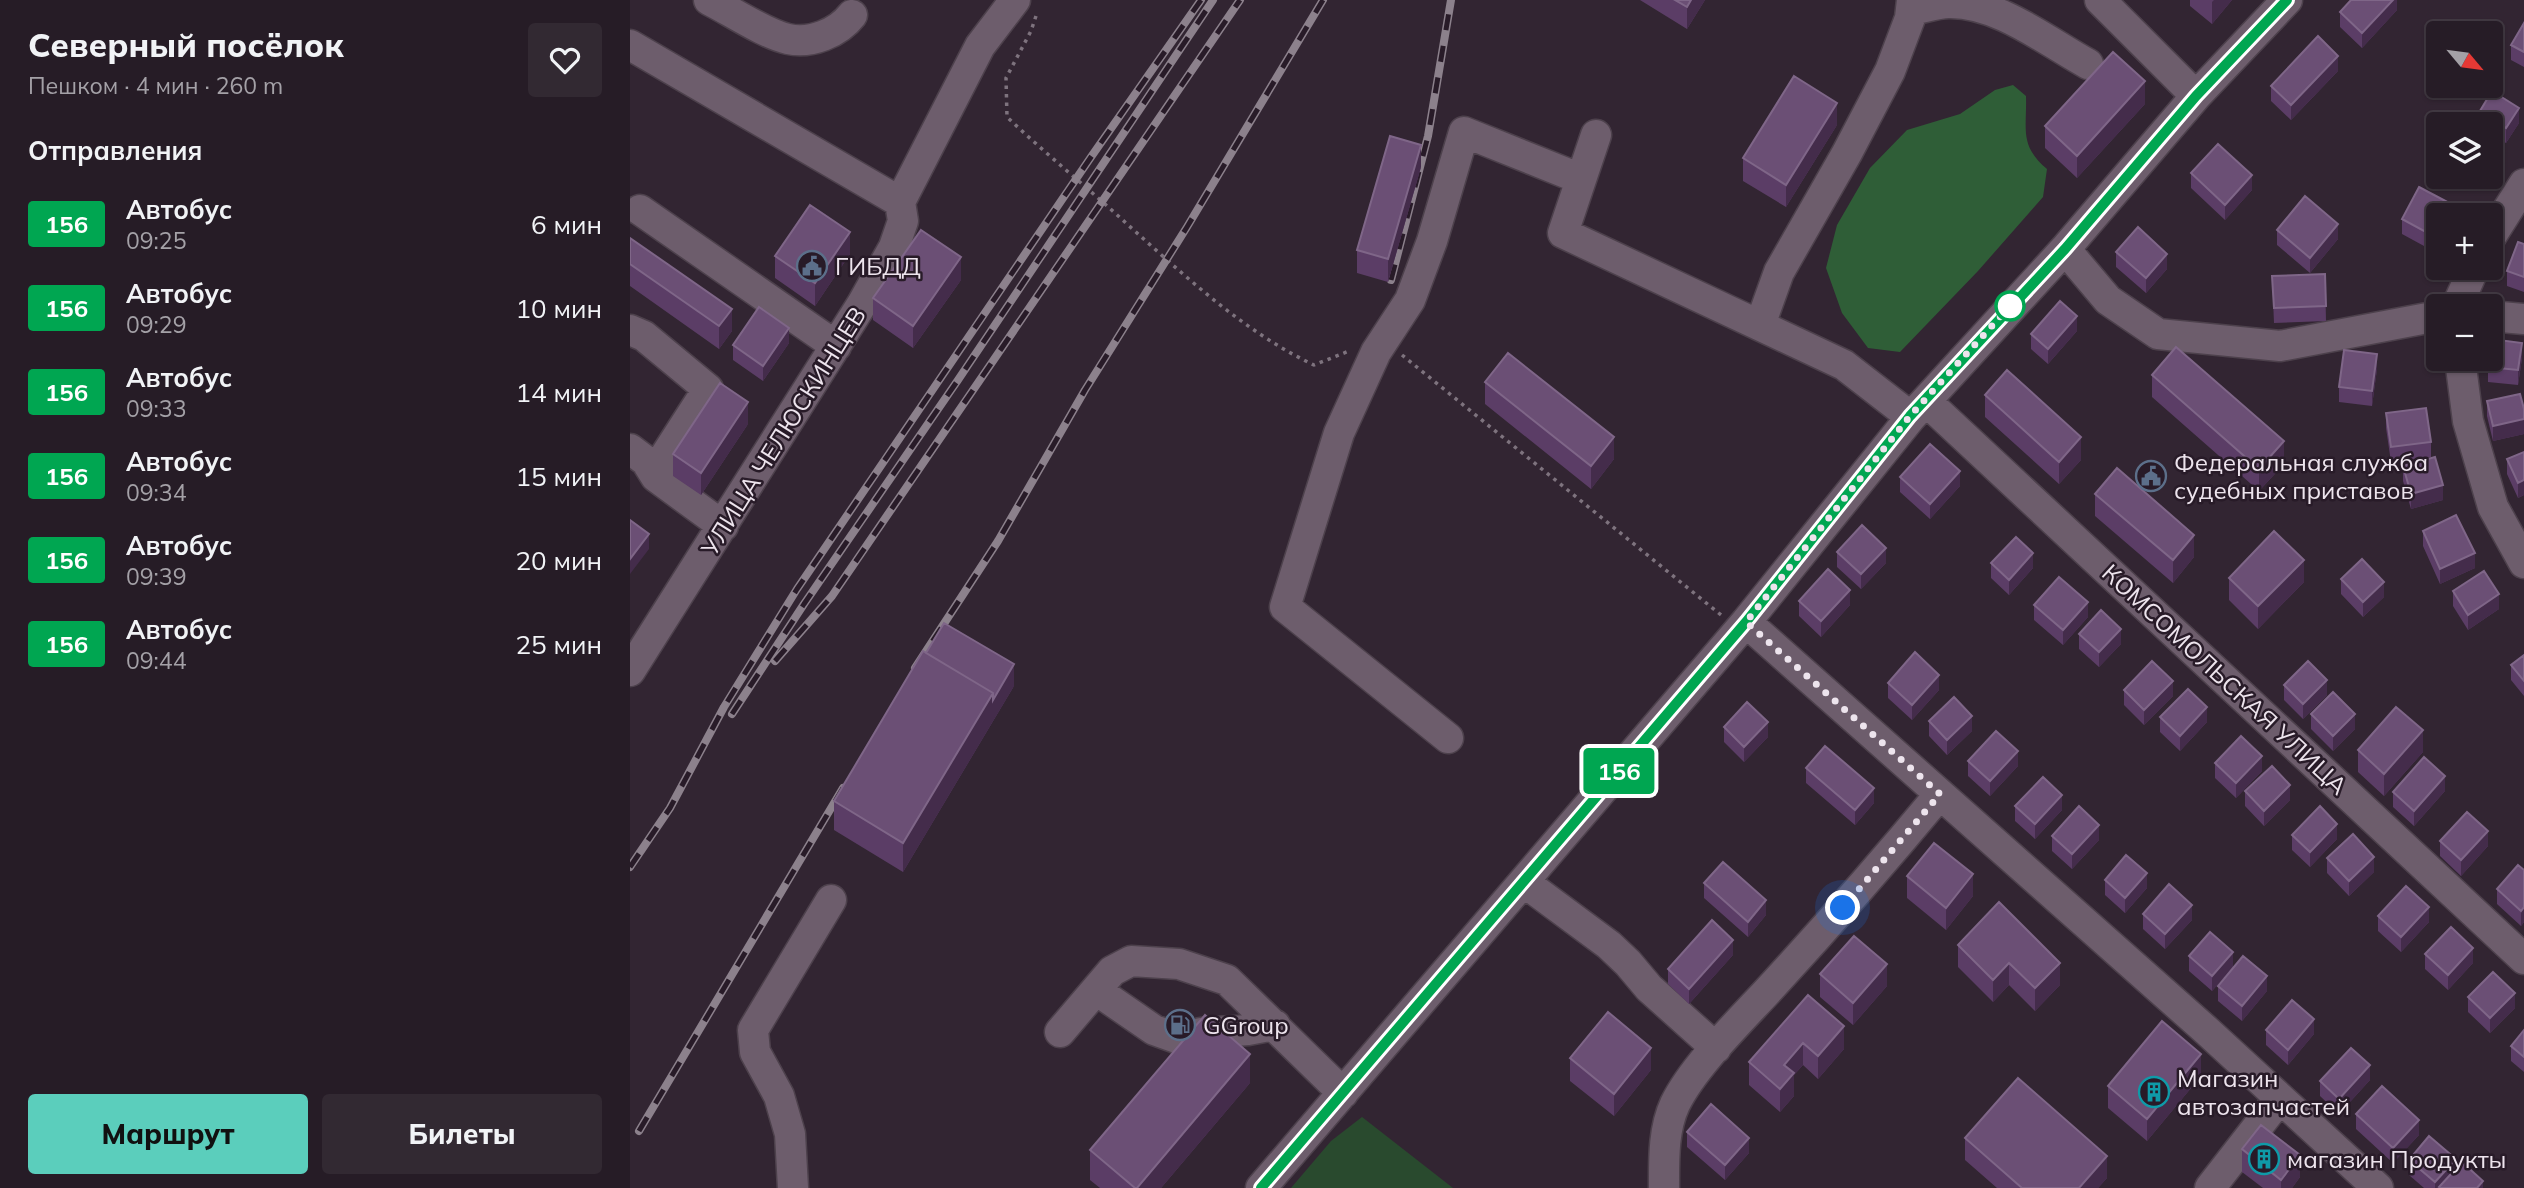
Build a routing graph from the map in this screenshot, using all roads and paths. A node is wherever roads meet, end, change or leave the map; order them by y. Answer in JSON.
{"nodes":[{"id":1,"x":709,"y":0,"type":"edge"},
{"id":2,"x":2100,"y":0,"type":"edge"},
{"id":3,"x":2287,"y":0,"type":"edge"},
{"id":4,"x":1026,"y":5,"type":"edge"},
{"id":5,"x":1912,"y":5,"type":"edge"},
{"id":6,"x":852,"y":15,"type":"dead end"},
{"id":7,"x":630,"y":45,"type":"edge"},
{"id":8,"x":2088,"y":64,"type":"dead end"},
{"id":9,"x":2196,"y":96,"type":"junction"},
{"id":10,"x":1596,"y":135,"type":"dead end"},
{"id":11,"x":1581,"y":179,"type":"junction"},
{"id":12,"x":2524,"y":184,"type":"edge"},
{"id":13,"x":900,"y":202,"type":"junction"},
{"id":14,"x":640,"y":210,"type":"dead end"},
{"id":15,"x":2503,"y":217,"type":"edge"},
{"id":16,"x":2065,"y":249,"type":"junction"},
{"id":17,"x":2503,"y":317,"type":"edge"},
{"id":18,"x":2426,"y":318,"type":"edge"},
{"id":19,"x":2524,"y":319,"type":"edge"},
{"id":20,"x":1760,"y":325,"type":"junction"},
{"id":21,"x":630,"y":330,"type":"edge"},
{"id":22,"x":1383,"y":342,"type":"junction"},
{"id":23,"x":836,"y":346,"type":"junction"},
{"id":24,"x":2462,"y":371,"type":"edge"},
{"id":25,"x":1918,"y":409,"type":"junction"},
{"id":26,"x":630,"y":449,"type":"edge"},
{"id":27,"x":654,"y":473,"type":"junction"},
{"id":28,"x":723,"y":526,"type":"junction"},
{"id":29,"x":2524,"y":563,"type":"edge"},
{"id":30,"x":1737,"y":622,"type":"junction"},
{"id":31,"x":630,"y":671,"type":"edge"},
{"id":32,"x":1448,"y":738,"type":"dead end"},
{"id":33,"x":1940,"y":794,"type":"junction"},
{"id":34,"x":1524,"y":882,"type":"junction"},
{"id":35,"x":831,"y":900,"type":"dead end"},
{"id":36,"x":2524,"y":959,"type":"edge"},
{"id":37,"x":1096,"y":990,"type":"junction"},
{"id":38,"x":1275,"y":1025,"type":"junction"},
{"id":39,"x":1060,"y":1032,"type":"dead end"},
{"id":40,"x":1716,"y":1048,"type":"junction"},
{"id":41,"x":1343,"y":1093,"type":"junction"},
{"id":42,"x":2280,"y":1098,"type":"junction"},
{"id":43,"x":793,"y":1188,"type":"edge"},
{"id":44,"x":1261,"y":1188,"type":"edge"},
{"id":45,"x":1664,"y":1188,"type":"edge"},
{"id":46,"x":2210,"y":1188,"type":"edge"},
{"id":47,"x":2378,"y":1188,"type":"edge"}],
"edges":[{"from":1,"to":6,"type":"street"},
{"from":2,"to":9,"type":"street"},
{"from":3,"to":9,"type":"street"},
{"from":4,"to":13,"type":"street","name":"УЛИЦА ЧЕЛЮСКИНЦЕВ"},
{"from":4,"to":22,"type":"path"},
{"from":5,"to":8,"type":"street"},
{"from":5,"to":20,"type":"street"},
{"from":7,"to":13,"type":"street"},
{"from":9,"to":16,"type":"street"},
{"from":10,"to":11,"type":"street"},
{"from":11,"to":20,"type":"street","name":"КОМСОМОЛЬСКАЯ УЛИЦА"},
{"from":11,"to":22,"type":"street"},
{"from":12,"to":15,"type":"street"},
{"from":13,"to":23,"type":"street","name":"УЛИЦА ЧЕЛЮСКИНЦЕВ"},
{"from":14,"to":23,"type":"street"},
{"from":16,"to":18,"type":"street"},
{"from":16,"to":25,"type":"street"},
{"from":17,"to":19,"type":"street"},
{"from":20,"to":25,"type":"street","name":"КОМСОМОЛЬСКАЯ УЛИЦА"},
{"from":21,"to":27,"type":"street"},
{"from":22,"to":30,"type":"path"},
{"from":22,"to":32,"type":"street"},
{"from":23,"to":28,"type":"street","name":"УЛИЦА ЧЕЛЮСКИНЦЕВ"},
{"from":24,"to":29,"type":"street"},
{"from":25,"to":30,"type":"street"},
{"from":25,"to":36,"type":"street","name":"КОМСОМОЛЬСКАЯ УЛИЦА"},
{"from":26,"to":27,"type":"street"},
{"from":27,"to":28,"type":"street"},
{"from":28,"to":31,"type":"street","name":"УЛИЦА ЧЕЛЮСКИНЦЕВ"},
{"from":30,"to":33,"type":"street"},
{"from":30,"to":34,"type":"street"},
{"from":33,"to":40,"type":"street"},
{"from":33,"to":42,"type":"street"},
{"from":34,"to":40,"type":"street"},
{"from":34,"to":41,"type":"street"},
{"from":35,"to":43,"type":"street"},
{"from":37,"to":38,"type":"street"},
{"from":37,"to":38,"type":"street"},
{"from":37,"to":39,"type":"street"},
{"from":38,"to":41,"type":"street"},
{"from":40,"to":45,"type":"street"},
{"from":41,"to":44,"type":"street"},
{"from":42,"to":46,"type":"street"},
{"from":42,"to":47,"type":"street"}]}
